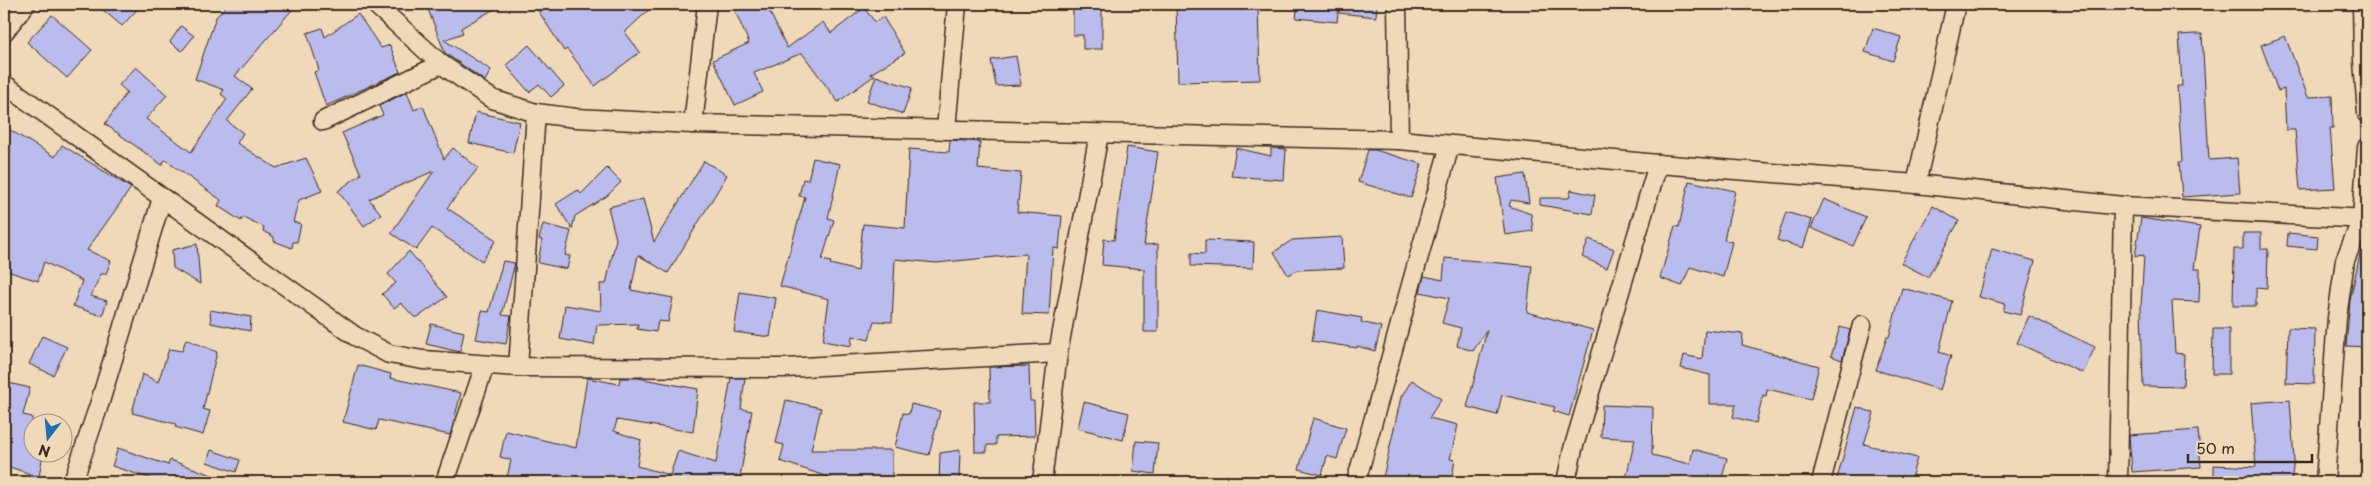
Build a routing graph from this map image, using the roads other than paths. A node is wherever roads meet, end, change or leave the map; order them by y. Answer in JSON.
{"nodes":[{"id":1,"x":26,"y":4,"type":"edge"},
{"id":2,"x":375,"y":4,"type":"edge"},
{"id":3,"x":707,"y":4,"type":"edge"},
{"id":4,"x":957,"y":4,"type":"edge"},
{"id":5,"x":1397,"y":4,"type":"edge"},
{"id":6,"x":1956,"y":4,"type":"edge"},
{"id":7,"x":2362,"y":4,"type":"edge"},
{"id":8,"x":4,"y":32,"type":"edge"},
{"id":9,"x":441,"y":64,"type":"junction"},
{"id":10,"x":4,"y":84,"type":"edge"},
{"id":11,"x":536,"y":113,"type":"junction"},
{"id":12,"x":2367,"y":114,"type":"edge"},
{"id":13,"x":323,"y":121,"type":"dead end"},
{"id":14,"x":693,"y":124,"type":"junction"},
{"id":15,"x":946,"y":130,"type":"junction"},
{"id":16,"x":1099,"y":134,"type":"junction"},
{"id":17,"x":1399,"y":140,"type":"junction"},
{"id":18,"x":1450,"y":145,"type":"junction"},
{"id":19,"x":2367,"y":147,"type":"edge"},
{"id":20,"x":1658,"y":164,"type":"junction"},
{"id":21,"x":1916,"y":184,"type":"junction"},
{"id":22,"x":162,"y":198,"type":"junction"},
{"id":23,"x":2123,"y":206,"type":"junction"},
{"id":24,"x":2364,"y":219,"type":"edge"},
{"id":25,"x":1862,"y":325,"type":"dead end"},
{"id":26,"x":1058,"y":353,"type":"junction"},
{"id":27,"x":485,"y":365,"type":"junction"},
{"id":28,"x":518,"y":368,"type":"junction"},
{"id":29,"x":73,"y":482,"type":"edge"},
{"id":30,"x":445,"y":482,"type":"edge"},
{"id":31,"x":1042,"y":482,"type":"edge"},
{"id":32,"x":1356,"y":482,"type":"edge"},
{"id":33,"x":1566,"y":482,"type":"edge"},
{"id":34,"x":1821,"y":482,"type":"edge"},
{"id":35,"x":2118,"y":482,"type":"edge"},
{"id":36,"x":2325,"y":482,"type":"edge"}],
"edges":[{"from":1,"to":8,"type":"street"},
{"from":2,"to":9,"type":"street"},
{"from":3,"to":14,"type":"street"},
{"from":4,"to":15,"type":"street"},
{"from":5,"to":17,"type":"street"},
{"from":6,"to":21,"type":"street"},
{"from":7,"to":12,"type":"street"},
{"from":9,"to":11,"type":"street"},
{"from":9,"to":13,"type":"street"},
{"from":10,"to":22,"type":"street"},
{"from":11,"to":14,"type":"street"},
{"from":11,"to":28,"type":"street"},
{"from":14,"to":15,"type":"street"},
{"from":15,"to":16,"type":"street"},
{"from":16,"to":17,"type":"street"},
{"from":16,"to":26,"type":"street"},
{"from":17,"to":18,"type":"street"},
{"from":18,"to":20,"type":"street"},
{"from":18,"to":32,"type":"street"},
{"from":19,"to":24,"type":"street"},
{"from":20,"to":21,"type":"street"},
{"from":20,"to":33,"type":"street"},
{"from":21,"to":23,"type":"street"},
{"from":22,"to":27,"type":"street"},
{"from":22,"to":29,"type":"street"},
{"from":23,"to":24,"type":"street"},
{"from":23,"to":35,"type":"street"},
{"from":24,"to":36,"type":"street"},
{"from":25,"to":34,"type":"street"},
{"from":26,"to":28,"type":"street"},
{"from":26,"to":31,"type":"street"},
{"from":27,"to":28,"type":"street"},
{"from":27,"to":30,"type":"street"}]}
